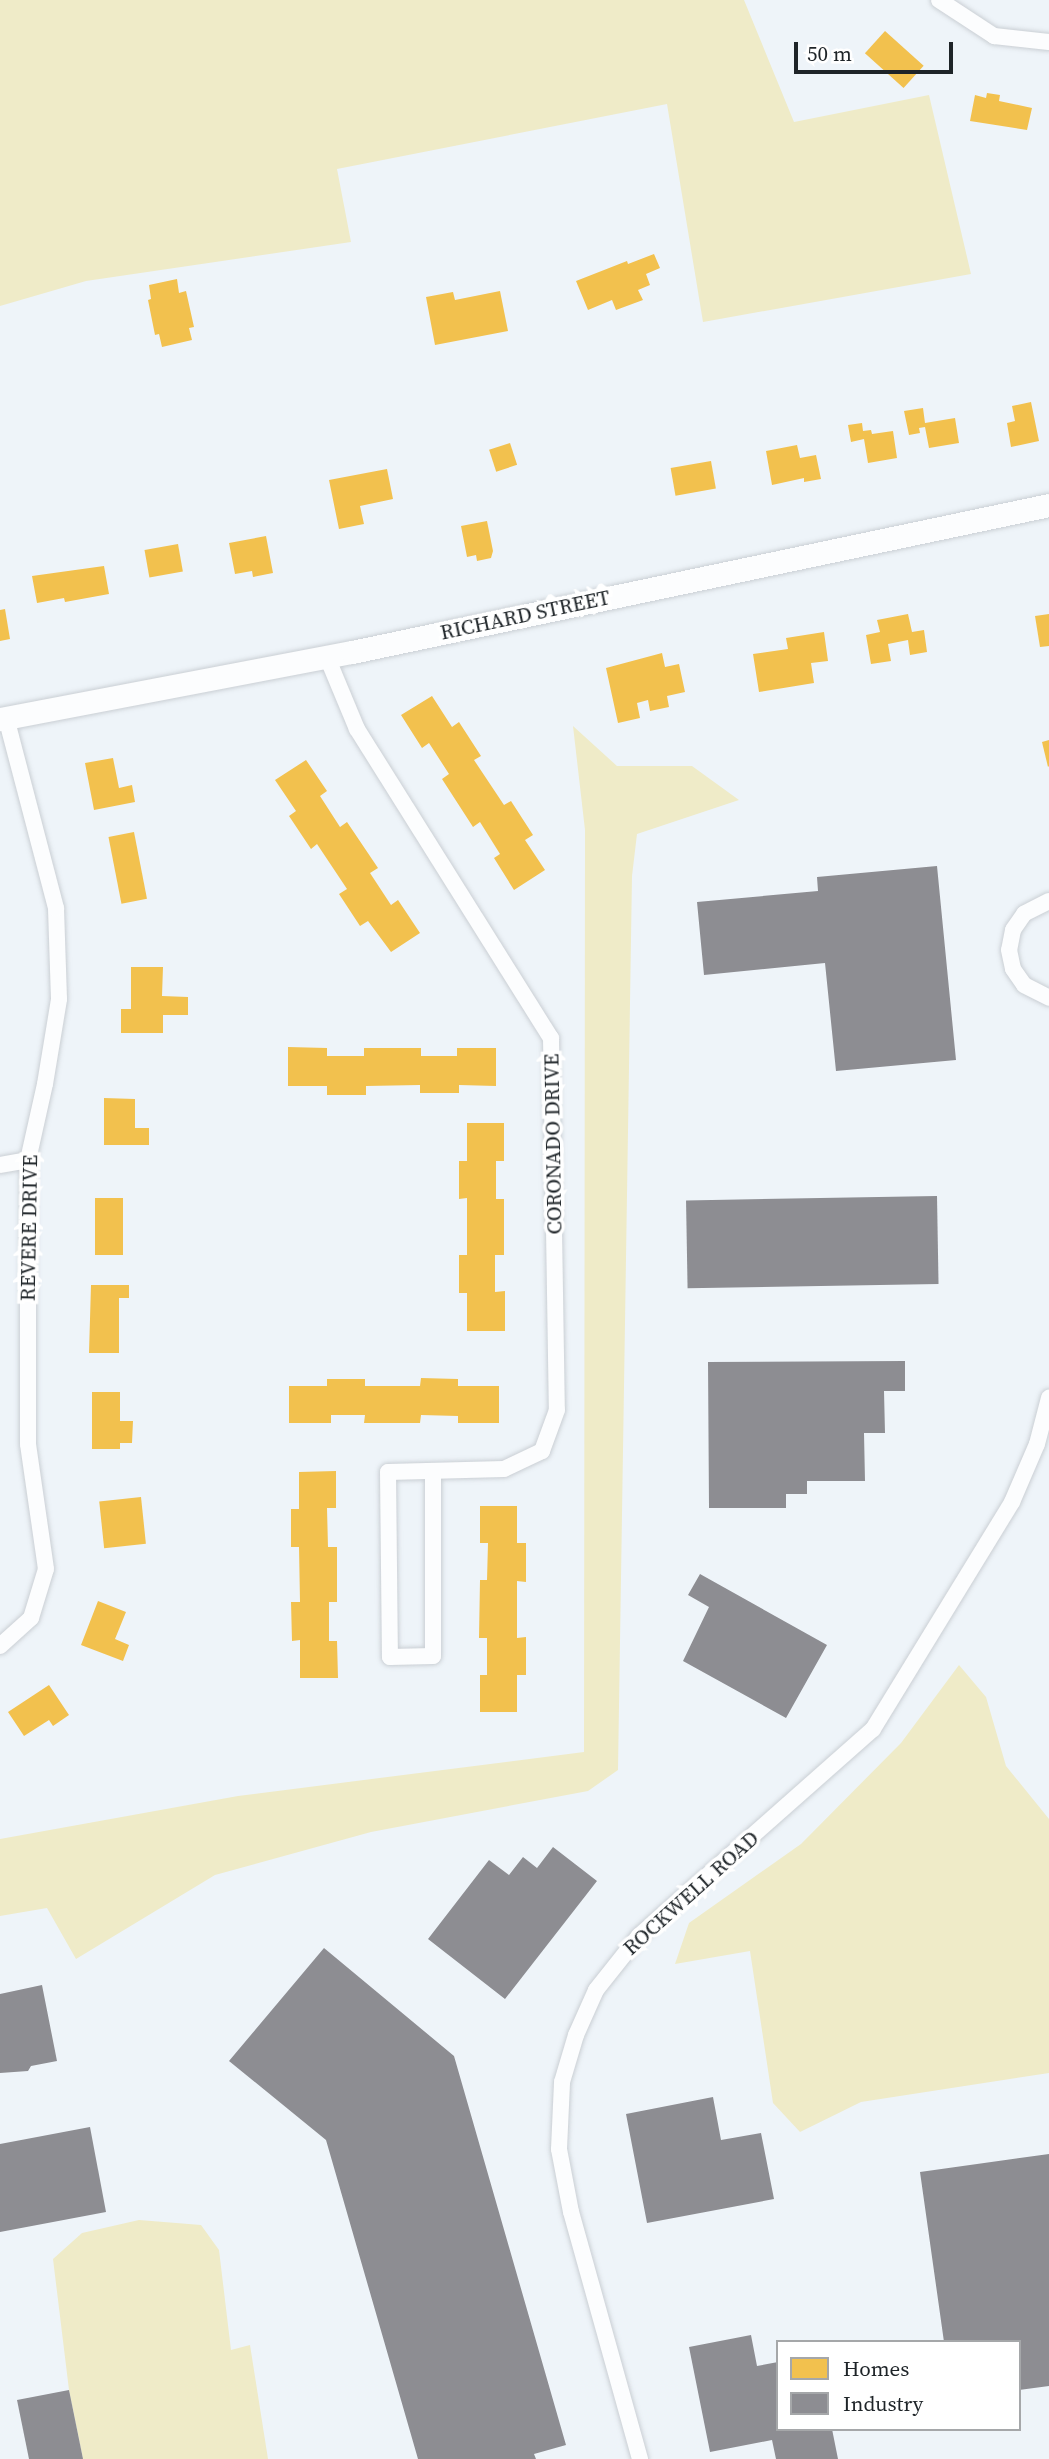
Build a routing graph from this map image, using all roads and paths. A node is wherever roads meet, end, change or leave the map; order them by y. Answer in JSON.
{"nodes":[{"id":1,"x":939,"y":0,"type":"edge"},
{"id":2,"x":1049,"y":42,"type":"edge"},
{"id":3,"x":1049,"y":505,"type":"edge"},
{"id":4,"x":327,"y":657,"type":"junction"},
{"id":5,"x":3,"y":719,"type":"edge"},
{"id":6,"x":1049,"y":901,"type":"edge"},
{"id":7,"x":1049,"y":998,"type":"edge"},
{"id":8,"x":28,"y":1160,"type":"junction"},
{"id":9,"x":0,"y":1165,"type":"edge"},
{"id":10,"x":1049,"y":1398,"type":"edge"},
{"id":11,"x":433,"y":1471,"type":"junction"},
{"id":12,"x":0,"y":1646,"type":"edge"},
{"id":13,"x":640,"y":2459,"type":"edge"}],
"edges":[{"from":1,"to":2,"type":"street"},
{"from":3,"to":4,"type":"street","name":"RICHARD STREET"},
{"from":4,"to":5,"type":"street","name":"RICHARD STREET"},
{"from":4,"to":11,"type":"street","name":"CORONADO DRIVE"},
{"from":5,"to":8,"type":"street","name":"REVERE DRIVE"},
{"from":6,"to":7,"type":"street"},
{"from":8,"to":9,"type":"street"},
{"from":8,"to":12,"type":"street","name":"REVERE DRIVE"},
{"from":10,"to":13,"type":"street","name":"ROCKWELL ROAD"},
{"from":11,"to":11,"type":"street","name":"CORONADO DRIVE"}]}
